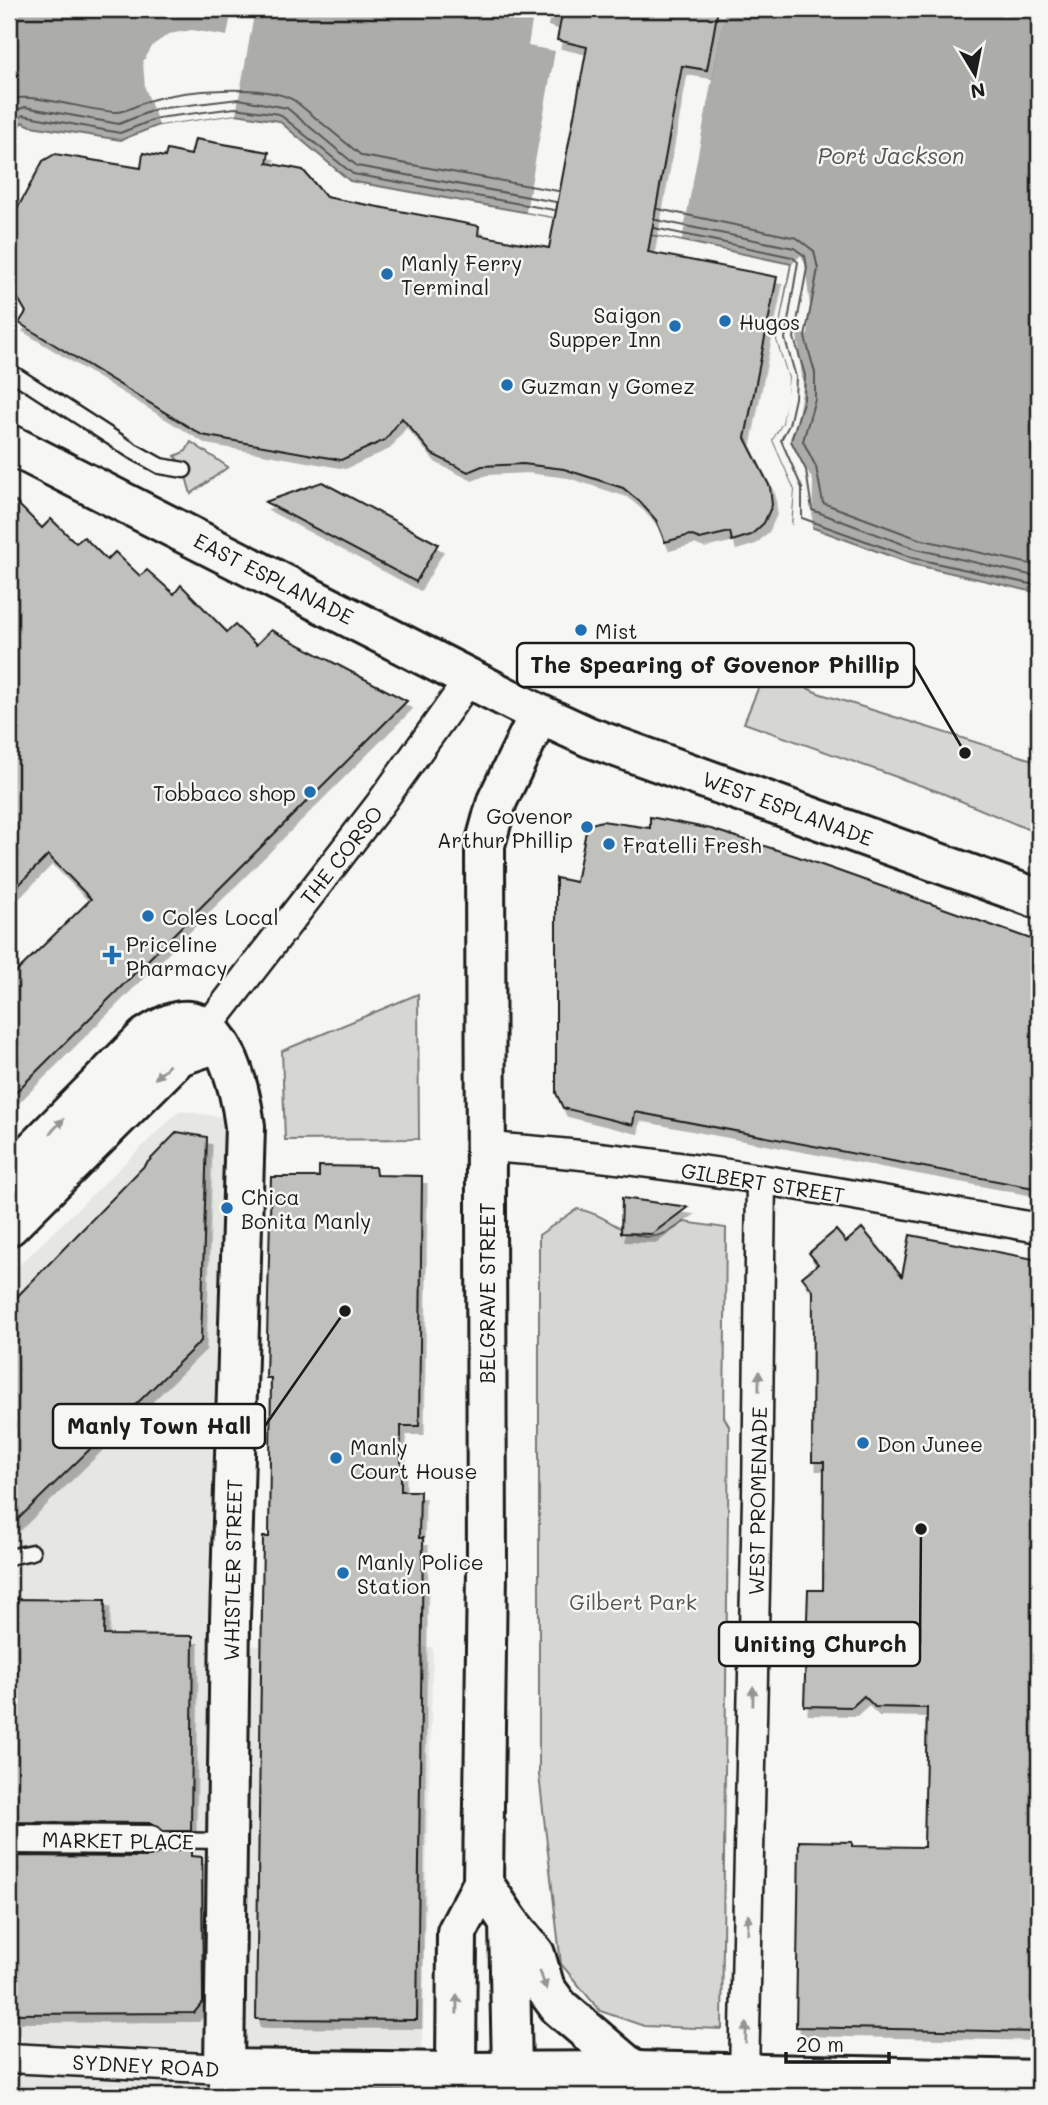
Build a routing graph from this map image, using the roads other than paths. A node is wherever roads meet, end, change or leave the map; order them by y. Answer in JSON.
{"nodes":[{"id":1,"x":9,"y":371,"type":"edge"},
{"id":2,"x":9,"y":444,"type":"edge"},
{"id":3,"x":184,"y":470,"type":"dead end"},
{"id":4,"x":471,"y":677,"type":"junction"},
{"id":5,"x":539,"y":714,"type":"junction"},
{"id":6,"x":1039,"y":899,"type":"edge"},
{"id":7,"x":214,"y":1038,"type":"junction"},
{"id":8,"x":485,"y":1147,"type":"junction"},
{"id":9,"x":9,"y":1175,"type":"edge"},
{"id":10,"x":761,"y":1180,"type":"junction"},
{"id":11,"x":9,"y":1226,"type":"edge"},
{"id":12,"x":1039,"y":1228,"type":"edge"},
{"id":13,"x":32,"y":1552,"type":"dead end"},
{"id":14,"x":9,"y":1557,"type":"edge"},
{"id":15,"x":9,"y":1839,"type":"edge"},
{"id":16,"x":150,"y":1840,"type":"joint"},
{"id":17,"x":227,"y":1841,"type":"junction"},
{"id":18,"x":483,"y":1883,"type":"junction"},
{"id":19,"x":509,"y":1922,"type":"junction"},
{"id":20,"x":9,"y":2059,"type":"edge"},
{"id":21,"x":635,"y":2071,"type":"junction"},
{"id":22,"x":744,"y":2074,"type":"junction"},
{"id":23,"x":1039,"y":2080,"type":"edge"},
{"id":24,"x":224,"y":2083,"type":"edge"},
{"id":25,"x":456,"y":2084,"type":"edge"},
{"id":26,"x":512,"y":2084,"type":"edge"}],
"edges":[{"from":1,"to":3,"type":"lane"},
{"from":2,"to":4,"type":"main road","name":"EAST ESPLANADE"},
{"from":4,"to":5,"type":"main road","name":"EAST ESPLANADE"},
{"from":4,"to":7,"type":"street","name":"THE CORSO"},
{"from":5,"to":6,"type":"main road","name":"WEST ESPLANADE"},
{"from":5,"to":8,"type":"main road","name":"BELGRAVE STREET"},
{"from":9,"to":7,"type":"main road","one_way":true},
{"from":7,"to":11,"type":"main road","one_way":true},
{"from":7,"to":17,"type":"main road","name":"WHISTLER STREET"},
{"from":8,"to":10,"type":"street","name":"GILBERT STREET"},
{"from":8,"to":18,"type":"main road","name":"BELGRAVE STREET"},
{"from":10,"to":12,"type":"street","name":"GILBERT STREET"},
{"from":22,"to":10,"type":"street","name":"WEST PROMENADE","one_way":true},
{"from":13,"to":14,"type":"lane"},
{"from":15,"to":16,"type":"street","name":"MARKET PLACE"},
{"from":16,"to":17,"type":"lane","name":"MARKET PLACE"},
{"from":17,"to":24,"type":"main road","name":"WHISTLER STREET"},
{"from":18,"to":19,"type":"main road"},
{"from":25,"to":18,"type":"main road","name":"BELGRAVE STREET","one_way":true},
{"from":19,"to":21,"type":"main road","one_way":true},
{"from":19,"to":26,"type":"main road"},
{"from":20,"to":24,"type":"street","name":"SYDNEY ROAD"},
{"from":21,"to":22,"type":"main road","name":"SYDNEY ROAD"},
{"from":21,"to":26,"type":"main road","name":"SYDNEY ROAD"},
{"from":22,"to":23,"type":"main road","name":"SYDNEY ROAD"},
{"from":24,"to":25,"type":"main road","name":"SYDNEY ROAD"},
{"from":25,"to":26,"type":"main road","name":"SYDNEY ROAD"}]}
